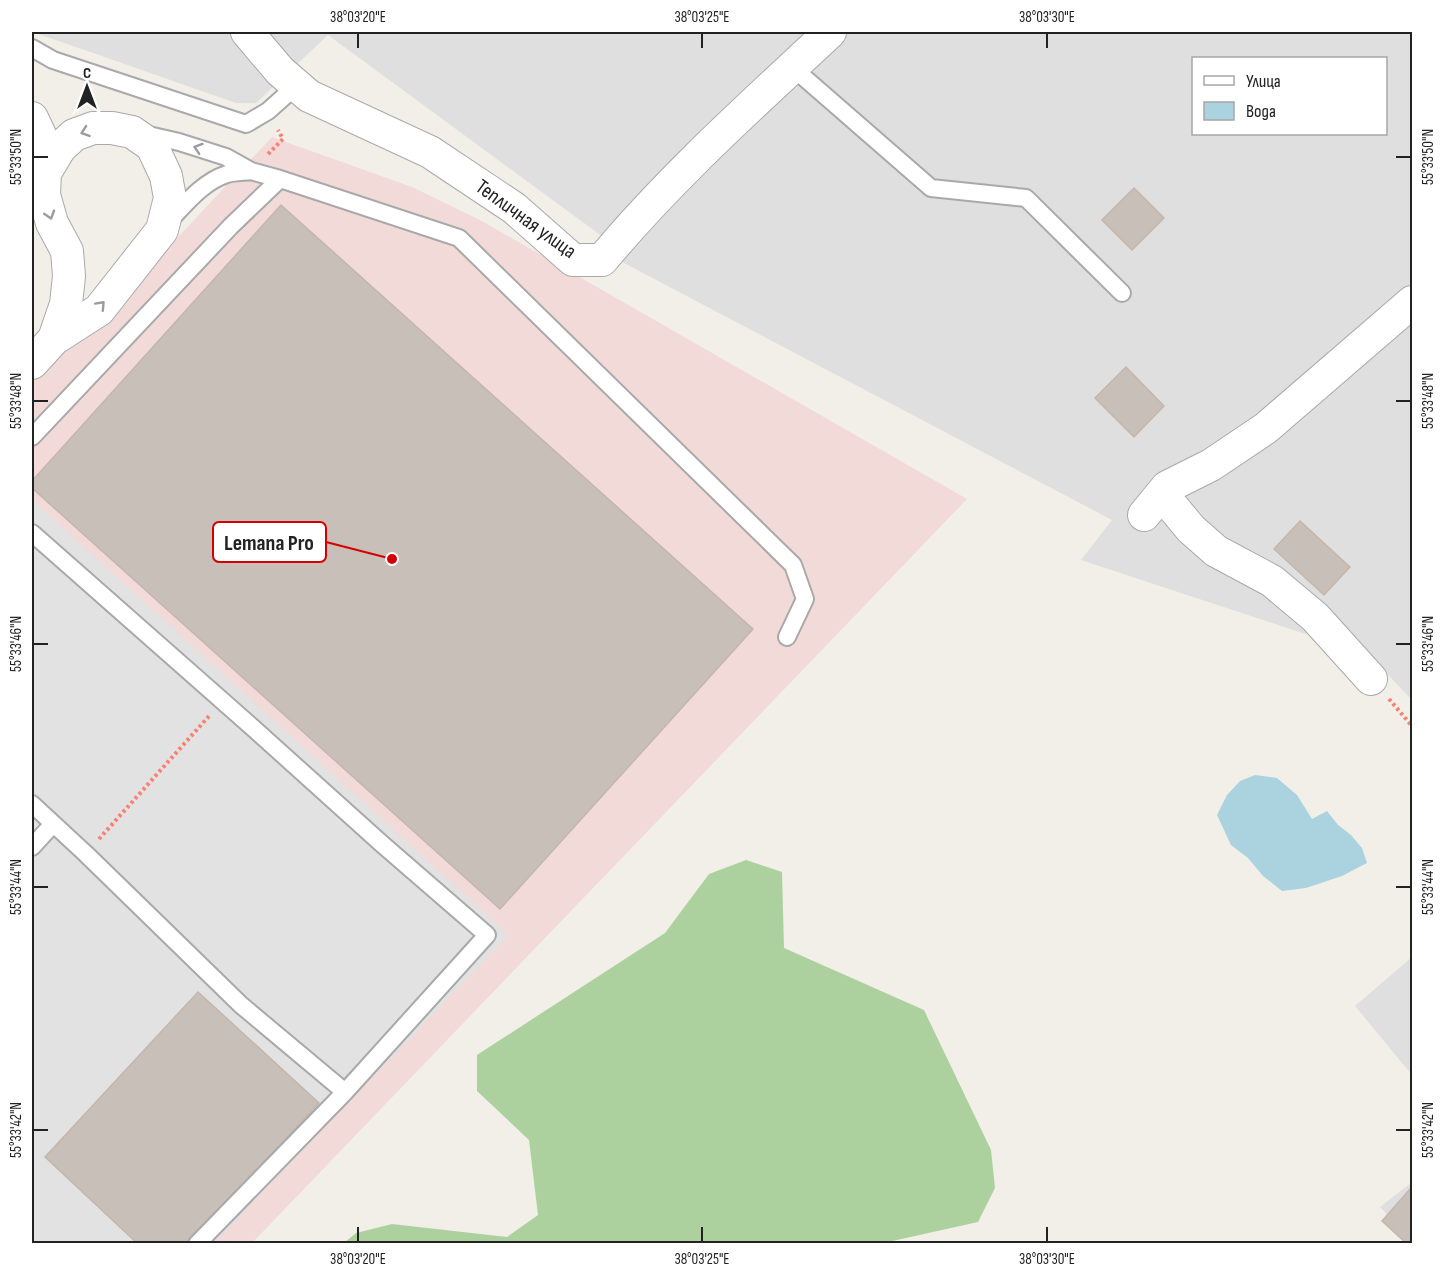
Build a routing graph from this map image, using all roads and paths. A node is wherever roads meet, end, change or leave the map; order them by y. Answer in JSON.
{"nodes":[{"id":1,"x":247,"y":32,"type":"edge"},
{"id":2,"x":830,"y":32,"type":"edge"},
{"id":3,"x":32,"y":48,"type":"edge"},
{"id":4,"x":792,"y":67,"type":"junction"},
{"id":5,"x":296,"y":86,"type":"junction"},
{"id":6,"x":32,"y":118,"type":"edge"},
{"id":7,"x":132,"y":132,"type":"junction"},
{"id":8,"x":251,"y":171,"type":"junction"},
{"id":9,"x":45,"y":173,"type":"junction"},
{"id":10,"x":280,"y":179,"type":"junction"},
{"id":11,"x":162,"y":230,"type":"junction"},
{"id":12,"x":1122,"y":293,"type":"dead end"},
{"id":13,"x":1413,"y":302,"type":"edge"},
{"id":14,"x":54,"y":339,"type":"junction"},
{"id":15,"x":32,"y":363,"type":"edge"},
{"id":16,"x":32,"y":437,"type":"edge"},
{"id":17,"x":32,"y":533,"type":"edge"},
{"id":18,"x":787,"y":637,"type":"dead end"},
{"id":19,"x":1371,"y":679,"type":"joint"},
{"id":20,"x":222,"y":701,"type":"junction"},
{"id":21,"x":1413,"y":726,"type":"edge"},
{"id":22,"x":32,"y":804,"type":"edge"},
{"id":23,"x":53,"y":824,"type":"junction"},
{"id":24,"x":32,"y":847,"type":"edge"},
{"id":25,"x":86,"y":854,"type":"junction"},
{"id":26,"x":345,"y":1092,"type":"junction"},
{"id":27,"x":197,"y":1244,"type":"edge"}],
"edges":[{"from":1,"to":5,"type":"street","name":"Тепличная улица"},
{"from":2,"to":4,"type":"street","name":"Тепличная улица"},
{"from":3,"to":5,"type":"lane"},
{"from":4,"to":5,"type":"street","name":"Тепличная улица"},
{"from":4,"to":12,"type":"lane"},
{"from":6,"to":9,"type":"street"},
{"from":8,"to":7,"type":"lane","one_way":true},
{"from":7,"to":9,"type":"street","one_way":true},
{"from":7,"to":11,"type":"street"},
{"from":8,"to":10,"type":"lane"},
{"from":8,"to":11,"type":"lane"},
{"from":9,"to":14,"type":"street","one_way":true},
{"from":10,"to":16,"type":"lane"},
{"from":10,"to":18,"type":"lane"},
{"from":14,"to":11,"type":"street","one_way":true},
{"from":13,"to":19,"type":"street"},
{"from":14,"to":15,"type":"street"},
{"from":17,"to":20,"type":"lane"},
{"from":19,"to":21,"type":"path"},
{"from":20,"to":25,"type":"path"},
{"from":20,"to":26,"type":"lane"},
{"from":22,"to":23,"type":"lane"},
{"from":23,"to":24,"type":"lane"},
{"from":23,"to":25,"type":"lane"},
{"from":25,"to":26,"type":"lane"},
{"from":26,"to":27,"type":"lane"}]}
